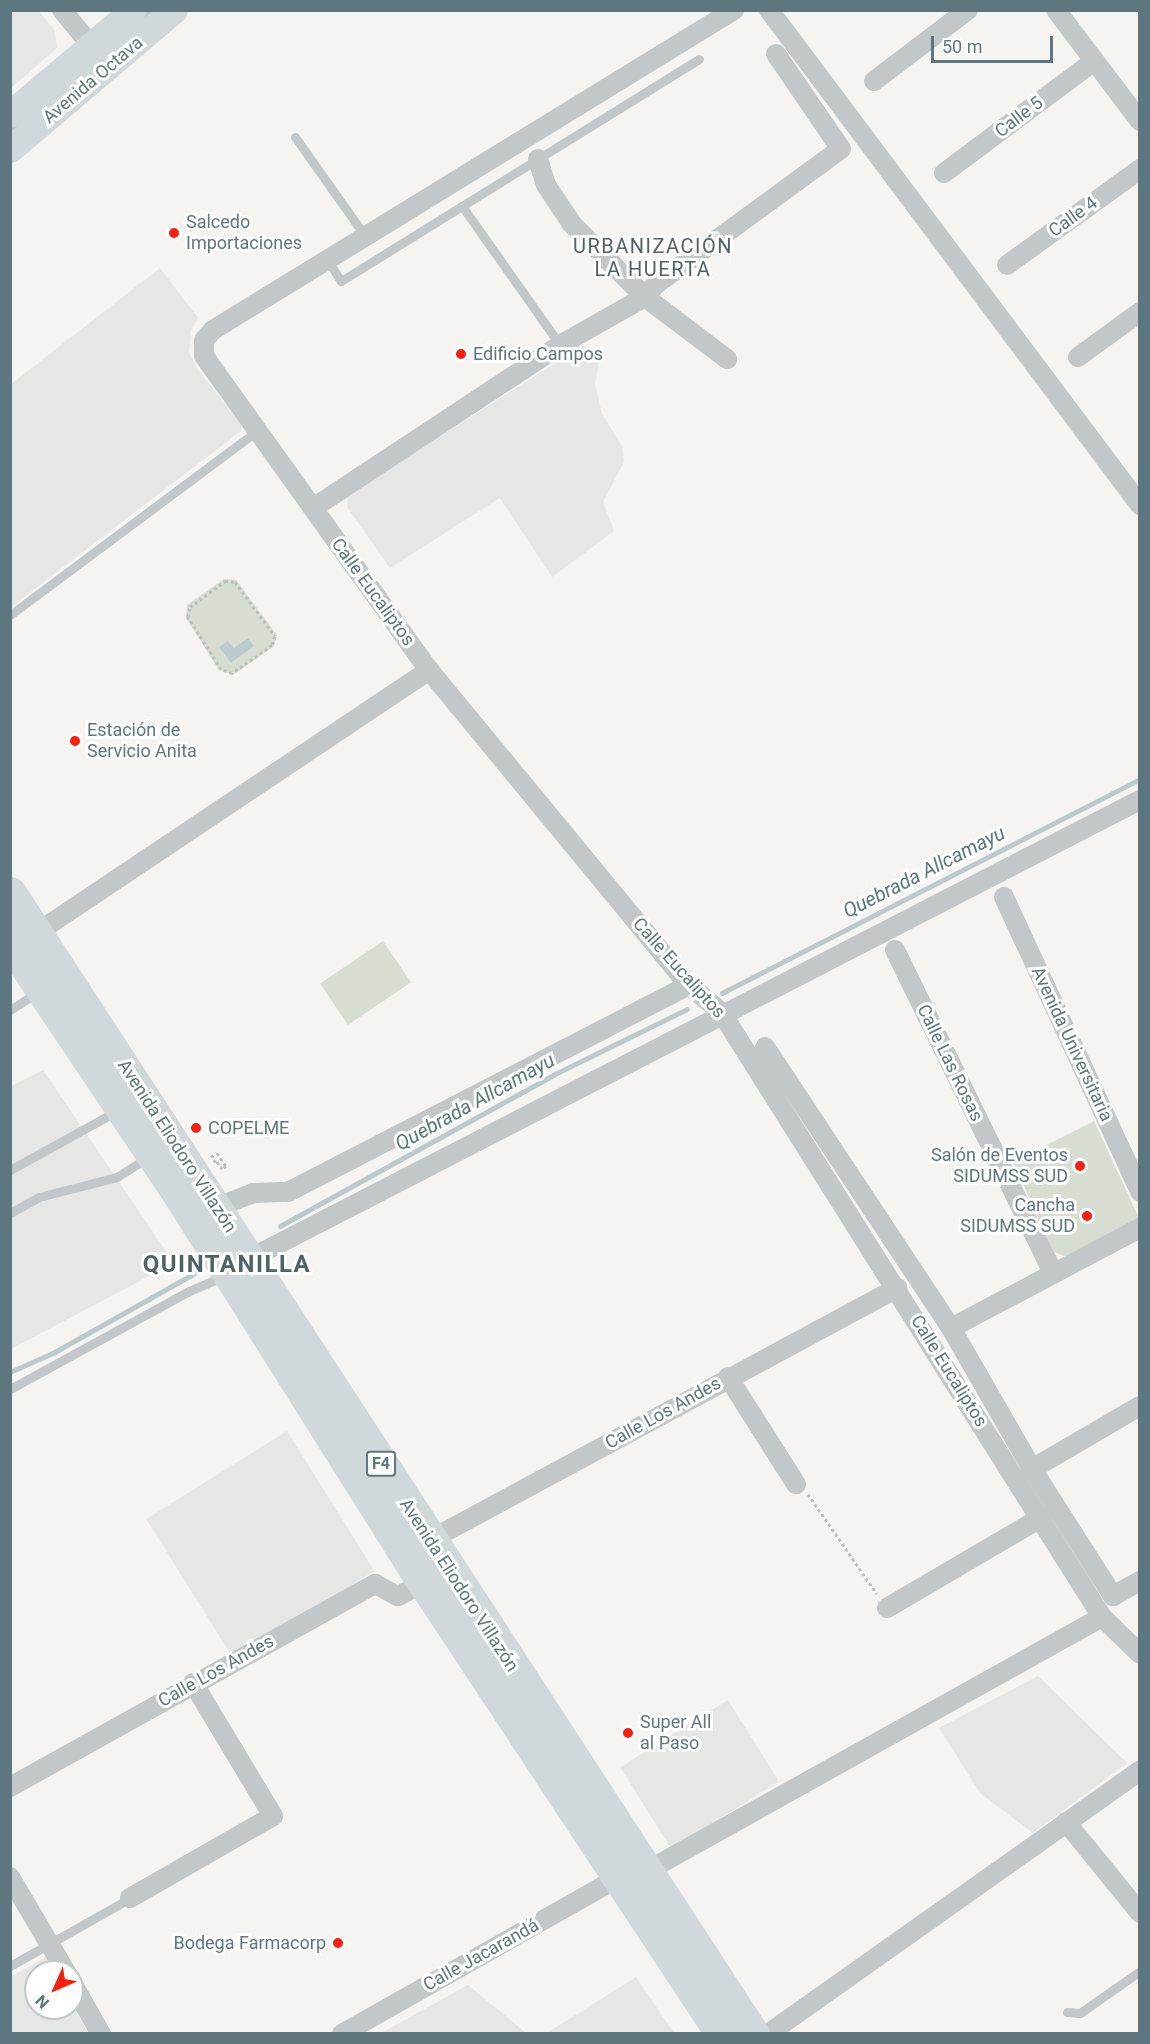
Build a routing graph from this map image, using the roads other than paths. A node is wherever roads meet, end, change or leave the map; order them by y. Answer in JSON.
{"nodes":[{"id":1,"x":62,"y":10,"type":"edge"},
{"id":2,"x":133,"y":10,"type":"edge"},
{"id":3,"x":174,"y":10,"type":"edge"},
{"id":4,"x":734,"y":10,"type":"edge"},
{"id":5,"x":769,"y":10,"type":"edge"},
{"id":6,"x":968,"y":10,"type":"edge"},
{"id":7,"x":1056,"y":10,"type":"edge"},
{"id":8,"x":92,"y":46,"type":"junction"},
{"id":9,"x":776,"y":54,"type":"dead end"},
{"id":10,"x":699,"y":59,"type":"dead end"},
{"id":11,"x":1094,"y":61,"type":"junction"},
{"id":12,"x":109,"y":67,"type":"junction"},
{"id":13,"x":874,"y":81,"type":"dead end"},
{"id":14,"x":10,"y":114,"type":"edge"},
{"id":15,"x":1140,"y":121,"type":"edge"},
{"id":16,"x":295,"y":137,"type":"dead end"},
{"id":17,"x":10,"y":149,"type":"edge"},
{"id":18,"x":538,"y":159,"type":"junction"},
{"id":19,"x":1140,"y":169,"type":"edge"},
{"id":20,"x":944,"y":173,"type":"dead end"},
{"id":21,"x":462,"y":206,"type":"junction"},
{"id":22,"x":366,"y":236,"type":"junction"},
{"id":23,"x":327,"y":259,"type":"junction"},
{"id":24,"x":1006,"y":265,"type":"dead end"},
{"id":25,"x":645,"y":297,"type":"junction"},
{"id":26,"x":1140,"y":312,"type":"edge"},
{"id":27,"x":560,"y":345,"type":"junction"},
{"id":28,"x":1078,"y":357,"type":"dead end"},
{"id":29,"x":727,"y":359,"type":"dead end"},
{"id":30,"x":257,"y":430,"type":"junction"},
{"id":31,"x":1140,"y":505,"type":"edge"},
{"id":32,"x":313,"y":508,"type":"junction"},
{"id":33,"x":10,"y":615,"type":"edge"},
{"id":34,"x":429,"y":670,"type":"junction"},
{"id":35,"x":1140,"y":800,"type":"edge"},
{"id":36,"x":10,"y":893,"type":"edge"},
{"id":37,"x":1004,"y":897,"type":"dead end"},
{"id":38,"x":24,"y":937,"type":"edge"},
{"id":39,"x":895,"y":950,"type":"dead end"},
{"id":40,"x":689,"y":985,"type":"junction"},
{"id":41,"x":42,"y":989,"type":"junction"},
{"id":42,"x":10,"y":1010,"type":"edge"},
{"id":43,"x":721,"y":1012,"type":"junction"},
{"id":44,"x":765,"y":1047,"type":"dead end"},
{"id":45,"x":122,"y":1109,"type":"junction"},
{"id":46,"x":151,"y":1155,"type":"junction"},
{"id":47,"x":10,"y":1170,"type":"edge"},
{"id":48,"x":1140,"y":1192,"type":"edge"},
{"id":49,"x":217,"y":1208,"type":"junction"},
{"id":50,"x":10,"y":1213,"type":"edge"},
{"id":51,"x":1140,"y":1228,"type":"edge"},
{"id":52,"x":239,"y":1266,"type":"junction"},
{"id":53,"x":1053,"y":1273,"type":"junction"},
{"id":54,"x":897,"y":1288,"type":"junction"},
{"id":55,"x":951,"y":1328,"type":"junction"},
{"id":56,"x":728,"y":1377,"type":"junction"},
{"id":57,"x":10,"y":1389,"type":"edge"},
{"id":58,"x":1140,"y":1406,"type":"edge"},
{"id":59,"x":1032,"y":1469,"type":"junction"},
{"id":60,"x":796,"y":1484,"type":"road end"},
{"id":61,"x":1042,"y":1517,"type":"junction"},
{"id":62,"x":430,"y":1540,"type":"junction"},
{"id":63,"x":1140,"y":1581,"type":"edge"},
{"id":64,"x":424,"y":1583,"type":"junction"},
{"id":65,"x":887,"y":1608,"type":"road end"},
{"id":66,"x":1102,"y":1617,"type":"junction"},
{"id":67,"x":1140,"y":1654,"type":"edge"},
{"id":68,"x":193,"y":1683,"type":"junction"},
{"id":69,"x":1140,"y":1772,"type":"edge"},
{"id":70,"x":10,"y":1787,"type":"edge"},
{"id":71,"x":1066,"y":1822,"type":"junction"},
{"id":72,"x":633,"y":1874,"type":"junction"},
{"id":73,"x":10,"y":1877,"type":"edge"},
{"id":74,"x":130,"y":1898,"type":"joint"},
{"id":75,"x":1140,"y":1913,"type":"edge"},
{"id":76,"x":50,"y":1944,"type":"junction"},
{"id":77,"x":59,"y":1960,"type":"edge"},
{"id":78,"x":10,"y":1966,"type":"edge"},
{"id":79,"x":1140,"y":1971,"type":"edge"},
{"id":80,"x":84,"y":2004,"type":"edge"},
{"id":81,"x":1067,"y":2012,"type":"dead end"},
{"id":82,"x":101,"y":2034,"type":"edge"},
{"id":83,"x":342,"y":2034,"type":"edge"},
{"id":84,"x":722,"y":2034,"type":"edge"},
{"id":85,"x":753,"y":2034,"type":"edge"},
{"id":86,"x":768,"y":2034,"type":"edge"}],
"edges":[{"from":1,"to":8,"type":"street"},
{"from":2,"to":8,"type":"main road","name":"Avenida Octava"},
{"from":3,"to":12,"type":"main road","name":"Avenida Octava"},
{"from":4,"to":22,"type":"street"},
{"from":5,"to":31,"type":"street"},
{"from":6,"to":13,"type":"street"},
{"from":7,"to":11,"type":"street"},
{"from":8,"to":12,"type":"street"},
{"from":8,"to":14,"type":"main road","name":"Avenida Octava"},
{"from":9,"to":25,"type":"street"},
{"from":10,"to":18,"type":"lane"},
{"from":11,"to":15,"type":"street"},
{"from":11,"to":20,"type":"street","name":"Calle 5"},
{"from":12,"to":17,"type":"main road","name":"Avenida Octava"},
{"from":16,"to":22,"type":"lane"},
{"from":18,"to":21,"type":"lane"},
{"from":18,"to":25,"type":"street"},
{"from":19,"to":24,"type":"street","name":"Calle 4"},
{"from":21,"to":23,"type":"lane"},
{"from":21,"to":27,"type":"lane"},
{"from":22,"to":23,"type":"street"},
{"from":23,"to":30,"type":"street","name":"Calle Eucaliptos"},
{"from":25,"to":27,"type":"street"},
{"from":25,"to":29,"type":"street"},
{"from":26,"to":28,"type":"street"},
{"from":27,"to":32,"type":"street"},
{"from":30,"to":32,"type":"street","name":"Calle Eucaliptos"},
{"from":30,"to":33,"type":"lane"},
{"from":32,"to":34,"type":"street","name":"Calle Eucaliptos"},
{"from":34,"to":38,"type":"street"},
{"from":34,"to":40,"type":"street","name":"Calle Eucaliptos"},
{"from":35,"to":43,"type":"street"},
{"from":36,"to":38,"type":"highway","name":"Avenida Eliodoro Villazón","number":"F4"},
{"from":37,"to":48,"type":"street","name":"Avenida Universitaria"},
{"from":38,"to":41,"type":"highway","name":"Avenida Eliodoro Villazón","number":"F4"},
{"from":38,"to":49,"type":"highway","name":"Avenida Eliodoro Villazón","number":"F4"},
{"from":39,"to":53,"type":"street","name":"Calle Las Rosas"},
{"from":40,"to":43,"type":"street","name":"Calle Eucaliptos"},
{"from":40,"to":49,"type":"street"},
{"from":41,"to":42,"type":"lane"},
{"from":41,"to":45,"type":"highway","name":"Avenida Eliodoro Villazón","number":"F4"},
{"from":43,"to":52,"type":"street"},
{"from":43,"to":54,"type":"street","name":"Calle Eucaliptos"},
{"from":44,"to":55,"type":"street","name":"Calle Eucaliptos"},
{"from":45,"to":46,"type":"highway","name":"Avenida Eliodoro Villazón","number":"F4"},
{"from":45,"to":47,"type":"lane"},
{"from":46,"to":50,"type":"lane"},
{"from":46,"to":52,"type":"highway","name":"Avenida Eliodoro Villazón","number":"F4"},
{"from":49,"to":52,"type":"highway","name":"Avenida Eliodoro Villazón","number":"F4"},
{"from":51,"to":53,"type":"street"},
{"from":52,"to":57,"type":"lane"},
{"from":52,"to":62,"type":"highway","name":"Avenida Eliodoro Villazón","number":"F4"},
{"from":52,"to":64,"type":"highway","name":"Avenida Eliodoro Villazón","number":"F4"},
{"from":53,"to":55,"type":"street"},
{"from":54,"to":56,"type":"street","name":"Calle Los Andes"},
{"from":54,"to":61,"type":"street","name":"Calle Eucaliptos"},
{"from":55,"to":59,"type":"street","name":"Calle Eucaliptos"},
{"from":56,"to":60,"type":"street"},
{"from":56,"to":62,"type":"street","name":"Calle Los Andes"},
{"from":58,"to":59,"type":"street"},
{"from":59,"to":63,"type":"street","name":"Calle Eucaliptos"},
{"from":61,"to":65,"type":"street"},
{"from":61,"to":66,"type":"street","name":"Calle Eucaliptos"},
{"from":62,"to":72,"type":"highway","name":"Avenida Eliodoro Villazón","number":"F4"},
{"from":64,"to":68,"type":"street","name":"Calle Los Andes"},
{"from":64,"to":72,"type":"highway","name":"Avenida Eliodoro Villazón","number":"F4"},
{"from":66,"to":67,"type":"street","name":"Calle Eucaliptos"},
{"from":66,"to":72,"type":"street","name":"Calle Jacarandá"},
{"from":68,"to":70,"type":"street","name":"Calle Los Andes"},
{"from":68,"to":74,"type":"street"},
{"from":69,"to":71,"type":"street"},
{"from":71,"to":75,"type":"street"},
{"from":71,"to":86,"type":"street"},
{"from":72,"to":83,"type":"street","name":"Calle Jacarandá"},
{"from":72,"to":84,"type":"highway","name":"Avenida Eliodoro Villazón","number":"F4"},
{"from":72,"to":85,"type":"highway","name":"Avenida Eliodoro Villazón","number":"F4"},
{"from":73,"to":76,"type":"street"},
{"from":74,"to":76,"type":"lane"},
{"from":76,"to":77,"type":"street"},
{"from":76,"to":78,"type":"lane"},
{"from":79,"to":81,"type":"lane"},
{"from":80,"to":82,"type":"street"}]}
